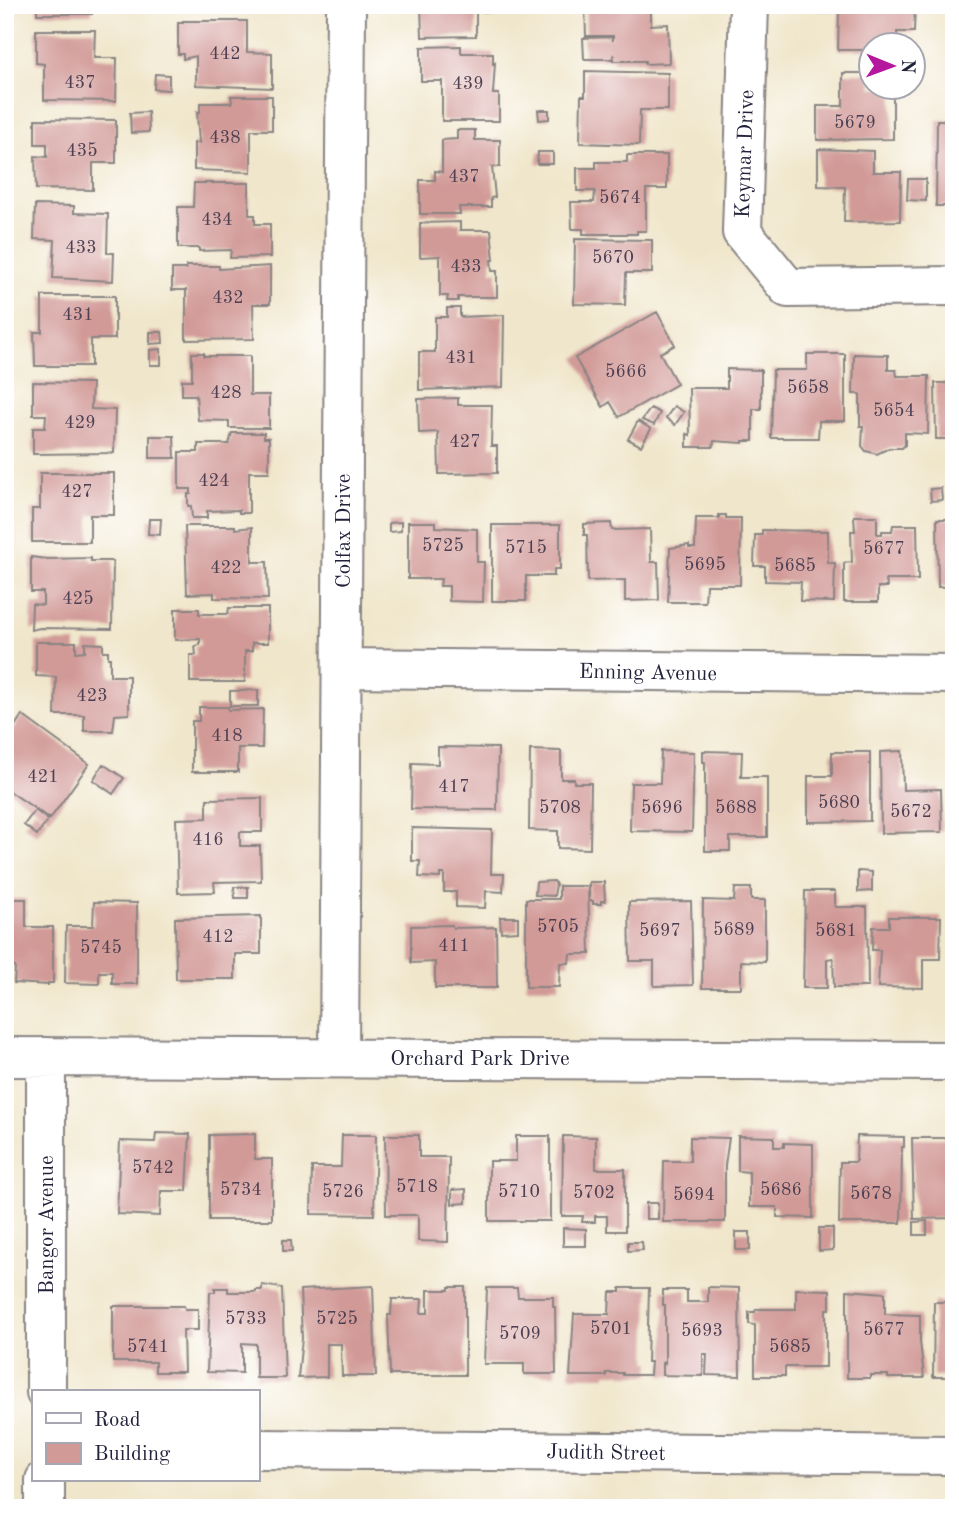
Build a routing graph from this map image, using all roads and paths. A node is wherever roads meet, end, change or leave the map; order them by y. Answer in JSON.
{"nodes":[{"id":1,"x":346,"y":5,"type":"edge"},
{"id":2,"x":749,"y":5,"type":"edge"},
{"id":3,"x":954,"y":286,"type":"edge"},
{"id":4,"x":342,"y":668,"type":"junction"},
{"id":5,"x":954,"y":674,"type":"edge"},
{"id":6,"x":5,"y":1057,"type":"edge"},
{"id":7,"x":46,"y":1057,"type":"junction"},
{"id":8,"x":339,"y":1057,"type":"junction"},
{"id":9,"x":954,"y":1061,"type":"edge"},
{"id":10,"x":46,"y":1390,"type":"edge"},
{"id":11,"x":259,"y":1448,"type":"edge"},
{"id":12,"x":954,"y":1455,"type":"edge"},
{"id":13,"x":45,"y":1482,"type":"edge"},
{"id":14,"x":45,"y":1508,"type":"edge"}],
"edges":[{"from":1,"to":4,"type":"street","name":"Colfax Drive"},
{"from":2,"to":3,"type":"street","name":"Keymar Drive"},
{"from":4,"to":5,"type":"street","name":"Enning Avenue"},
{"from":4,"to":8,"type":"street","name":"Colfax Drive"},
{"from":6,"to":7,"type":"street","name":"Orchard Park Drive"},
{"from":7,"to":8,"type":"street","name":"Orchard Park Drive"},
{"from":7,"to":10,"type":"street","name":"Bangor Avenue"},
{"from":8,"to":9,"type":"street","name":"Orchard Park Drive"},
{"from":11,"to":12,"type":"street","name":"Judith Street"},
{"from":13,"to":14,"type":"street"}]}
